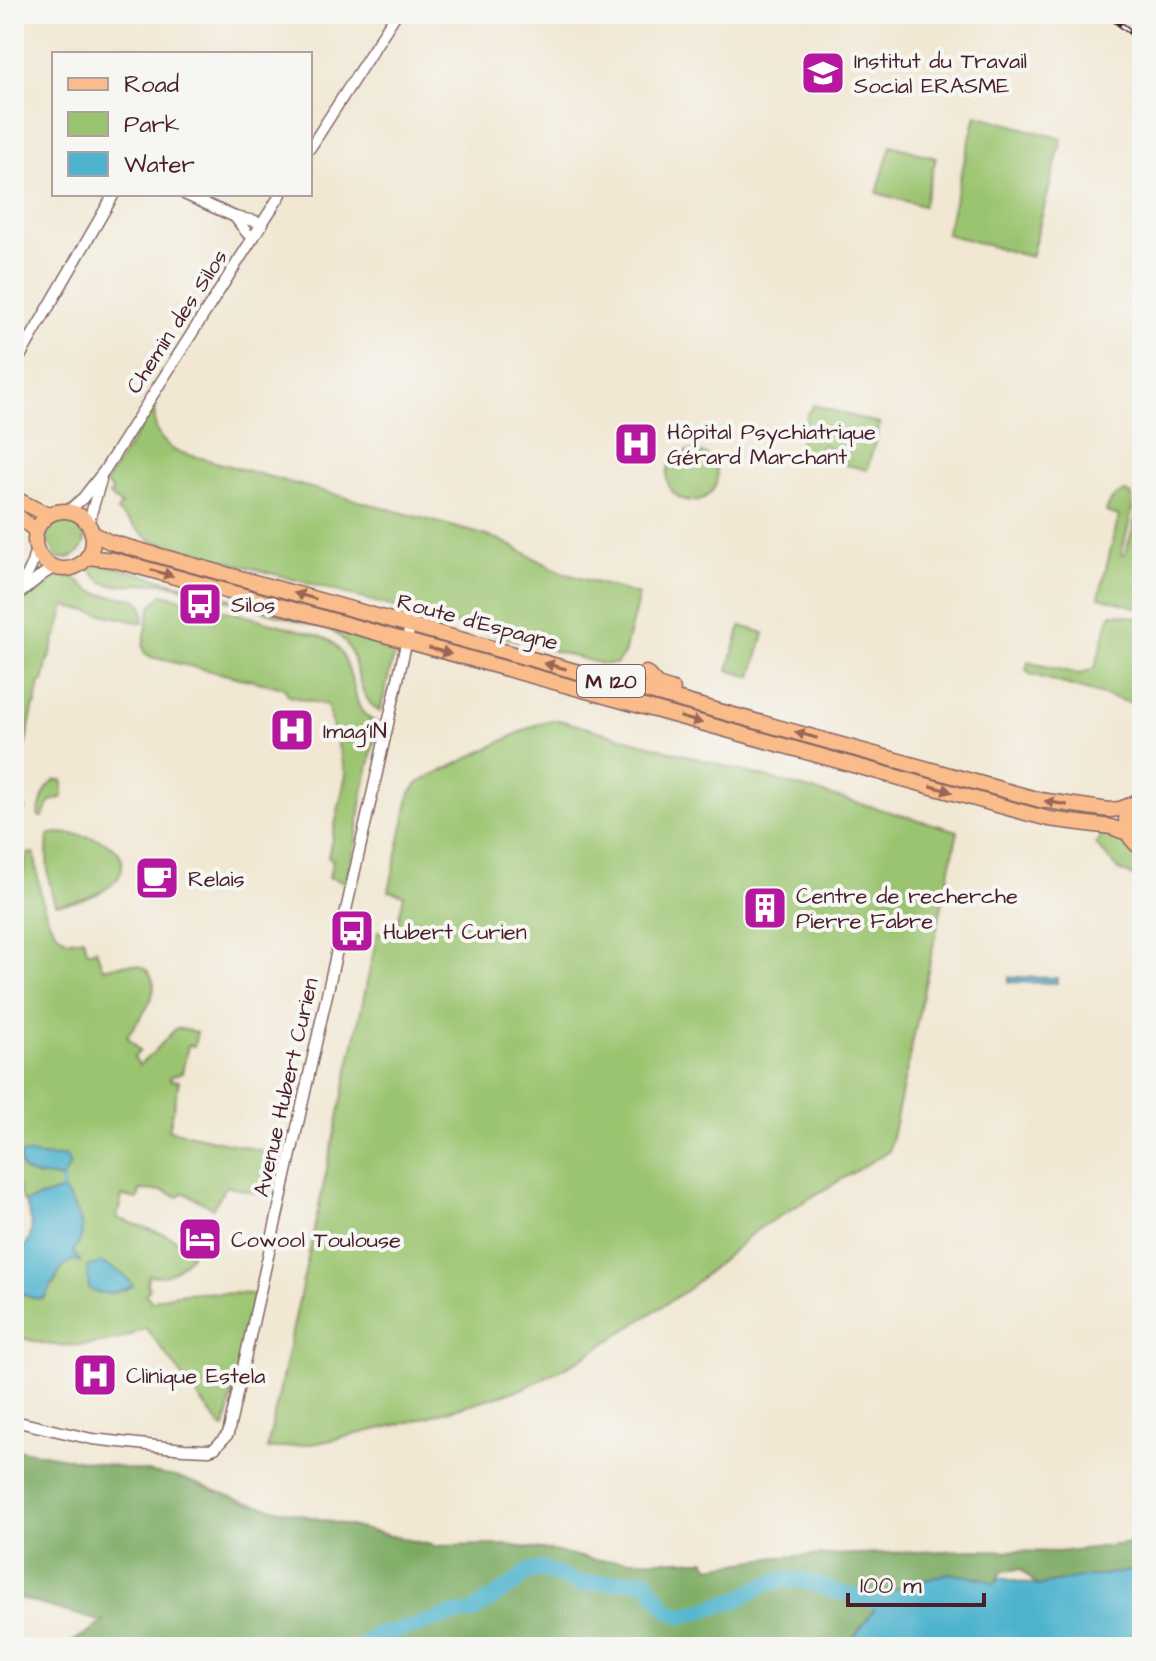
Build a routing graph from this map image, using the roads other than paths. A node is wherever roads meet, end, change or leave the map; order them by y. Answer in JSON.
{"nodes":[{"id":1,"x":396,"y":14,"type":"edge"},
{"id":2,"x":312,"y":145,"type":"edge"},
{"id":3,"x":113,"y":196,"type":"edge"},
{"id":4,"x":188,"y":196,"type":"edge"},
{"id":5,"x":280,"y":196,"type":"edge"},
{"id":6,"x":235,"y":217,"type":"junction"},
{"id":7,"x":262,"y":225,"type":"junction"},
{"id":8,"x":254,"y":237,"type":"junction"},
{"id":9,"x":14,"y":367,"type":"edge"},
{"id":10,"x":104,"y":471,"type":"junction"},
{"id":11,"x":14,"y":498,"type":"edge"},
{"id":12,"x":68,"y":511,"type":"junction"},
{"id":13,"x":14,"y":513,"type":"edge"},
{"id":14,"x":48,"y":515,"type":"junction"},
{"id":15,"x":90,"y":528,"type":"junction"},
{"id":16,"x":36,"y":531,"type":"junction"},
{"id":17,"x":36,"y":548,"type":"junction"},
{"id":18,"x":87,"y":557,"type":"junction"},
{"id":19,"x":55,"y":567,"type":"junction"},
{"id":20,"x":16,"y":598,"type":"edge"},
{"id":21,"x":410,"y":626,"type":"junction"},
{"id":22,"x":406,"y":641,"type":"junction"},
{"id":23,"x":646,"y":673,"type":"dead end"},
{"id":24,"x":733,"y":714,"type":"junction"},
{"id":25,"x":1138,"y":801,"type":"edge"},
{"id":26,"x":1127,"y":833,"type":"junction"},
{"id":27,"x":1142,"y":849,"type":"edge"},
{"id":28,"x":14,"y":1421,"type":"edge"}],
"edges":[{"from":1,"to":2,"type":"street"},
{"from":3,"to":9,"type":"street"},
{"from":4,"to":6,"type":"street"},
{"from":5,"to":7,"type":"street","name":"Chemin des Silos"},
{"from":6,"to":7,"type":"street"},
{"from":6,"to":8,"type":"street"},
{"from":7,"to":8,"type":"street","name":"Chemin des Silos"},
{"from":8,"to":10,"type":"street","name":"Chemin des Silos"},
{"from":10,"to":12,"type":"street","name":"Chemin des Silos"},
{"from":10,"to":15,"type":"street","name":"Chemin des Silos"},
{"from":11,"to":14,"type":"main road"},
{"from":12,"to":14,"type":"main road"},
{"from":12,"to":15,"type":"main road"},
{"from":13,"to":16,"type":"main road"},
{"from":14,"to":16,"type":"main road"},
{"from":15,"to":18,"type":"main road"},
{"from":21,"to":15,"type":"main road","name":"Route d'Espagne","number":"M 120","one_way":true},
{"from":16,"to":17,"type":"main road"},
{"from":17,"to":19,"type":"main road"},
{"from":17,"to":20,"type":"street"},
{"from":18,"to":19,"type":"main road"},
{"from":18,"to":22,"type":"main road","name":"Route d'Espagne","number":"M 120","one_way":true},
{"from":19,"to":20,"type":"street"},
{"from":21,"to":22,"type":"street","name":"Avenue Hubert Curien"},
{"from":24,"to":21,"type":"main road","name":"Route d'Espagne","number":"M 120","one_way":true},
{"from":22,"to":26,"type":"main road","name":"Route d'Espagne","number":"M 120","one_way":true},
{"from":22,"to":28,"type":"street","name":"Avenue Hubert Curien"},
{"from":23,"to":24,"type":"main road"},
{"from":25,"to":24,"type":"main road","name":"Route d'Espagne","number":"M 120","one_way":true},
{"from":25,"to":26,"type":"main road"},
{"from":26,"to":27,"type":"main road"}]}
